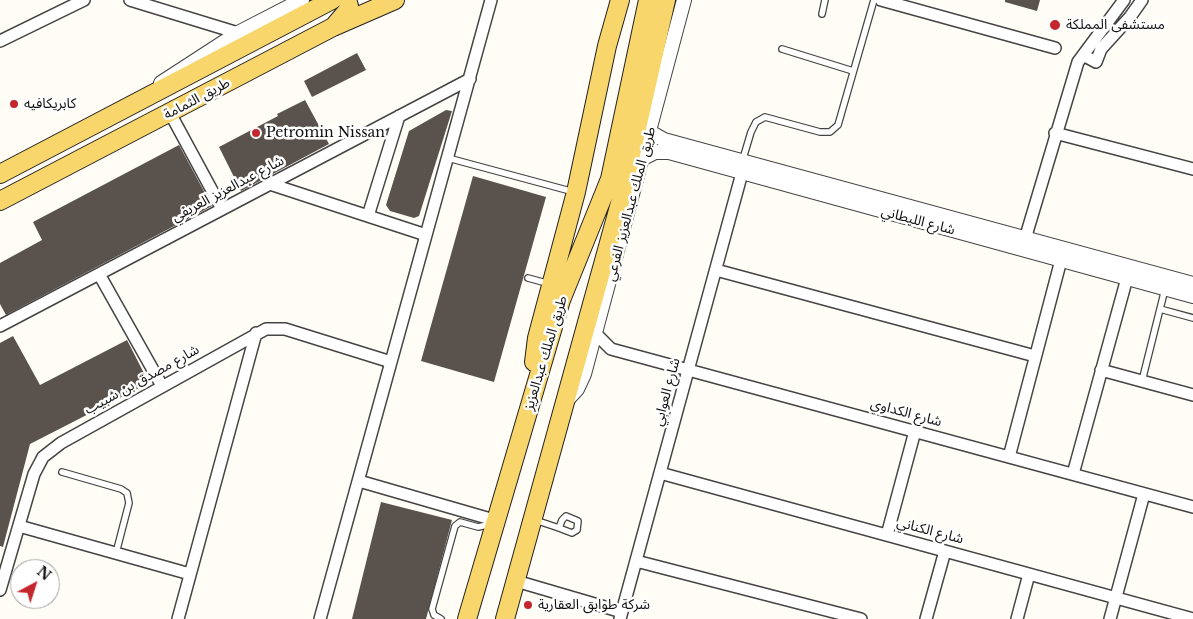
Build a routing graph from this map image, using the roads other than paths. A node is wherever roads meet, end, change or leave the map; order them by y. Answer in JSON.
{"nodes":[{"id":1,"x":84,"y":0,"type":"edge"},
{"id":2,"x":130,"y":0,"type":"edge"},
{"id":3,"x":332,"y":0,"type":"edge"},
{"id":4,"x":347,"y":0,"type":"edge"},
{"id":5,"x":371,"y":0,"type":"edge"},
{"id":6,"x":395,"y":0,"type":"edge"},
{"id":7,"x":491,"y":0,"type":"edge"},
{"id":8,"x":620,"y":0,"type":"edge"},
{"id":9,"x":648,"y":0,"type":"edge"},
{"id":10,"x":666,"y":0,"type":"edge"},
{"id":11,"x":676,"y":0,"type":"edge"},
{"id":12,"x":684,"y":0,"type":"edge"},
{"id":13,"x":826,"y":0,"type":"edge"},
{"id":14,"x":874,"y":0,"type":"edge"},
{"id":15,"x":882,"y":0,"type":"edge"},
{"id":16,"x":1124,"y":0,"type":"edge"},
{"id":17,"x":1142,"y":0,"type":"edge"},
{"id":18,"x":1151,"y":0,"type":"edge"},
{"id":19,"x":300,"y":1,"type":"edge"},
{"id":20,"x":822,"y":14,"type":"dead end"},
{"id":21,"x":1130,"y":17,"type":"junction"},
{"id":22,"x":333,"y":27,"type":"junction"},
{"id":23,"x":238,"y":33,"type":"junction"},
{"id":24,"x":0,"y":41,"type":"edge"},
{"id":25,"x":1055,"y":48,"type":"dead end"},
{"id":26,"x":782,"y":49,"type":"dead end"},
{"id":27,"x":1083,"y":55,"type":"junction"},
{"id":28,"x":652,"y":60,"type":"junction"},
{"id":29,"x":853,"y":71,"type":"junction"},
{"id":30,"x":470,"y":79,"type":"junction"},
{"id":31,"x":123,"y":109,"type":"junction"},
{"id":32,"x":170,"y":113,"type":"junction"},
{"id":33,"x":398,"y":116,"type":"junction"},
{"id":34,"x":650,"y":132,"type":"junction"},
{"id":35,"x":1055,"y":133,"type":"junction"},
{"id":36,"x":448,"y":158,"type":"junction"},
{"id":37,"x":643,"y":158,"type":"junction"},
{"id":38,"x":742,"y":167,"type":"junction"},
{"id":39,"x":1193,"y":170,"type":"edge"},
{"id":40,"x":0,"y":174,"type":"edge"},
{"id":41,"x":270,"y":184,"type":"junction"},
{"id":42,"x":576,"y":192,"type":"junction"},
{"id":43,"x":0,"y":201,"type":"edge"},
{"id":44,"x":222,"y":209,"type":"junction"},
{"id":45,"x":368,"y":216,"type":"junction"},
{"id":46,"x":426,"y":235,"type":"junction"},
{"id":47,"x":1025,"y":239,"type":"junction"},
{"id":48,"x":1061,"y":260,"type":"junction"},
{"id":49,"x":716,"y":270,"type":"junction"},
{"id":50,"x":99,"y":274,"type":"junction"},
{"id":51,"x":528,"y":278,"type":"dead end"},
{"id":52,"x":1127,"y":278,"type":"junction"},
{"id":53,"x":550,"y":284,"type":"junction"},
{"id":54,"x":1193,"y":284,"type":"edge"},
{"id":55,"x":1165,"y":289,"type":"junction"},
{"id":56,"x":1193,"y":296,"type":"edge"},
{"id":57,"x":1160,"y":310,"type":"junction"},
{"id":58,"x":1193,"y":318,"type":"edge"},
{"id":59,"x":0,"y":326,"type":"edge"},
{"id":60,"x":256,"y":333,"type":"junction"},
{"id":61,"x":596,"y":334,"type":"junction"},
{"id":62,"x":611,"y":349,"type":"junction"},
{"id":63,"x":590,"y":354,"type":"junction"},
{"id":64,"x":1035,"y":356,"type":"junction"},
{"id":65,"x":391,"y":362,"type":"junction"},
{"id":66,"x":688,"y":370,"type":"junction"},
{"id":67,"x":1101,"y":370,"type":"junction"},
{"id":68,"x":1142,"y":381,"type":"junction"},
{"id":69,"x":162,"y":386,"type":"junction"},
{"id":70,"x":536,"y":387,"type":"junction"},
{"id":71,"x":1193,"y":395,"type":"edge"},
{"id":72,"x":565,"y":402,"type":"junction"},
{"id":73,"x":916,"y":431,"type":"junction"},
{"id":74,"x":1009,"y":457,"type":"junction"},
{"id":75,"x":62,"y":472,"type":"dead end"},
{"id":76,"x":660,"y":473,"type":"junction"},
{"id":77,"x":1073,"y":474,"type":"junction"},
{"id":78,"x":358,"y":481,"type":"junction"},
{"id":79,"x":1144,"y":494,"type":"junction"},
{"id":80,"x":1193,"y":507,"type":"edge"},
{"id":81,"x":533,"y":520,"type":"junction"},
{"id":82,"x":494,"y":522,"type":"junction"},
{"id":83,"x":18,"y":526,"type":"junction"},
{"id":84,"x":559,"y":528,"type":"dead end"},
{"id":85,"x":887,"y":535,"type":"junction"},
{"id":86,"x":945,"y":551,"type":"junction"},
{"id":87,"x":116,"y":553,"type":"junction"},
{"id":88,"x":636,"y":561,"type":"junction"},
{"id":89,"x":190,"y":574,"type":"junction"},
{"id":90,"x":1029,"y":574,"type":"junction"},
{"id":91,"x":516,"y":581,"type":"junction"},
{"id":92,"x":0,"y":590,"type":"edge"},
{"id":93,"x":1116,"y":598,"type":"junction"},
{"id":94,"x":621,"y":615,"type":"edge"},
{"id":95,"x":1193,"y":618,"type":"edge"},
{"id":96,"x":178,"y":619,"type":"edge"},
{"id":97,"x":320,"y":619,"type":"edge"},
{"id":98,"x":442,"y":619,"type":"edge"},
{"id":99,"x":467,"y":619,"type":"edge"},
{"id":100,"x":506,"y":619,"type":"edge"},
{"id":101,"x":861,"y":619,"type":"edge"},
{"id":102,"x":926,"y":619,"type":"edge"},
{"id":103,"x":1017,"y":619,"type":"edge"},
{"id":104,"x":1110,"y":619,"type":"edge"}],
"edges":[{"from":1,"to":24,"type":"street"},
{"from":2,"to":23,"type":"street"},
{"from":3,"to":31,"type":"main road","name":"طريق الثمامة"},
{"from":4,"to":22,"type":"main road"},
{"from":5,"to":22,"type":"main road"},
{"from":6,"to":22,"type":"main road","name":"طريق الثمامة"},
{"from":7,"to":30,"type":"street"},
{"from":8,"to":42,"type":"main road"},
{"from":9,"to":70,"type":"main road","name":"طريق الملك عبدالعزيز"},
{"from":10,"to":28,"type":"main road"},
{"from":11,"to":28,"type":"main road"},
{"from":12,"to":34,"type":"street","name":"طريق الملك عبدالعزيز الفرعي"},
{"from":13,"to":20,"type":"lane"},
{"from":14,"to":29,"type":"lane"},
{"from":15,"to":25,"type":"street"},
{"from":16,"to":27,"type":"street"},
{"from":17,"to":21,"type":"street"},
{"from":18,"to":21,"type":"street"},
{"from":19,"to":23,"type":"street"},
{"from":21,"to":27,"type":"street"},
{"from":22,"to":32,"type":"main road","name":"طريق الثمامة"},
{"from":23,"to":31,"type":"street"},
{"from":26,"to":29,"type":"lane"},
{"from":27,"to":35,"type":"street"},
{"from":28,"to":72,"type":"main road"},
{"from":29,"to":38,"type":"lane"},
{"from":30,"to":33,"type":"street","name":"شارع عبدالعزيز العريفي"},
{"from":30,"to":36,"type":"street"},
{"from":31,"to":40,"type":"main road","name":"طريق الثمامة"},
{"from":32,"to":43,"type":"main road","name":"طريق الثمامة"},
{"from":32,"to":44,"type":"street"},
{"from":33,"to":41,"type":"street","name":"شارع عبدالعزيز العريفي"},
{"from":33,"to":45,"type":"street"},
{"from":34,"to":37,"type":"street","name":"طريق الملك عبدالعزيز الفرعي"},
{"from":34,"to":38,"type":"street","name":"شارع الليطاني"},
{"from":35,"to":39,"type":"street"},
{"from":35,"to":47,"type":"street"},
{"from":36,"to":42,"type":"lane"},
{"from":36,"to":46,"type":"street"},
{"from":37,"to":38,"type":"street","name":"شارع الليطاني"},
{"from":37,"to":61,"type":"street","name":"طريق الملك عبدالعزيز الفرعي"},
{"from":38,"to":47,"type":"street","name":"شارع الليطاني"},
{"from":38,"to":48,"type":"street","name":"شارع الليطاني"},
{"from":38,"to":49,"type":"street","name":"شارع العوابي"},
{"from":41,"to":44,"type":"street","name":"شارع عبدالعزيز العريفي"},
{"from":41,"to":45,"type":"street"},
{"from":42,"to":53,"type":"main road"},
{"from":44,"to":50,"type":"street","name":"شارع عبدالعزيز العريفي"},
{"from":45,"to":46,"type":"street"},
{"from":46,"to":65,"type":"street"},
{"from":47,"to":54,"type":"street","name":"شارع الليطاني"},
{"from":48,"to":52,"type":"street","name":"شارع الليطاني"},
{"from":48,"to":64,"type":"street"},
{"from":49,"to":64,"type":"street"},
{"from":49,"to":66,"type":"street","name":"شارع العوابي"},
{"from":50,"to":59,"type":"street","name":"شارع عبدالعزيز العريفي"},
{"from":50,"to":69,"type":"street"},
{"from":51,"to":53,"type":"lane"},
{"from":52,"to":55,"type":"street","name":"شارع الليطاني"},
{"from":52,"to":67,"type":"street"},
{"from":53,"to":70,"type":"main road"},
{"from":55,"to":56,"type":"street","name":"شارع الليطاني"},
{"from":55,"to":57,"type":"lane"},
{"from":57,"to":58,"type":"lane"},
{"from":57,"to":68,"type":"lane"},
{"from":60,"to":65,"type":"street","name":"شارع مصدق بن شبيب"},
{"from":60,"to":69,"type":"street","name":"شارع مصدق بن شبيب"},
{"from":60,"to":89,"type":"street"},
{"from":61,"to":62,"type":"street","name":"شارع الكداوي"},
{"from":61,"to":63,"type":"street","name":"طريق الملك عبدالعزيز الفرعي"},
{"from":62,"to":63,"type":"street","name":"شارع الكداوي"},
{"from":62,"to":66,"type":"street","name":"شارع الكداوي"},
{"from":63,"to":72,"type":"street","name":"طريق الملك عبدالعزيز الفرعي"},
{"from":64,"to":74,"type":"street"},
{"from":65,"to":78,"type":"street"},
{"from":66,"to":73,"type":"street","name":"شارع الكداوي"},
{"from":66,"to":76,"type":"street","name":"شارع العوابي"},
{"from":67,"to":68,"type":"street"},
{"from":67,"to":77,"type":"street"},
{"from":68,"to":71,"type":"street"},
{"from":69,"to":83,"type":"street","name":"شارع مصدق بن شبيب"},
{"from":70,"to":82,"type":"main road","name":"طريق الملك عبدالعزيز"},
{"from":72,"to":81,"type":"main road"},
{"from":73,"to":74,"type":"street","name":"شارع الكداوي"},
{"from":73,"to":85,"type":"street"},
{"from":74,"to":77,"type":"street","name":"شارع الكداوي"},
{"from":75,"to":87,"type":"lane"},
{"from":76,"to":85,"type":"street","name":"شارع الكناني"},
{"from":76,"to":88,"type":"street","name":"شارع العوابي"},
{"from":77,"to":79,"type":"street","name":"شارع الكداوي"},
{"from":78,"to":82,"type":"street"},
{"from":78,"to":97,"type":"street"},
{"from":79,"to":80,"type":"street","name":"شارع الكداوي"},
{"from":79,"to":93,"type":"street"},
{"from":81,"to":84,"type":"lane"},
{"from":81,"to":91,"type":"main road"},
{"from":82,"to":98,"type":"lane"},
{"from":82,"to":99,"type":"main road","name":"طريق الملك عبدالعزيز"},
{"from":83,"to":87,"type":"street"},
{"from":83,"to":92,"type":"street","name":"شارع مصدق بن شبيب"},
{"from":85,"to":86,"type":"street","name":"شارع الكناني"},
{"from":86,"to":90,"type":"street","name":"شارع الكناني"},
{"from":86,"to":102,"type":"street"},
{"from":87,"to":89,"type":"street"},
{"from":88,"to":94,"type":"street","name":"شارع العوابي"},
{"from":88,"to":101,"type":"street"},
{"from":89,"to":96,"type":"street"},
{"from":90,"to":93,"type":"street","name":"شارع الكناني"},
{"from":90,"to":103,"type":"street"},
{"from":91,"to":94,"type":"street"},
{"from":91,"to":100,"type":"main road"},
{"from":93,"to":95,"type":"street","name":"شارع الكناني"},
{"from":93,"to":104,"type":"street"}]}
